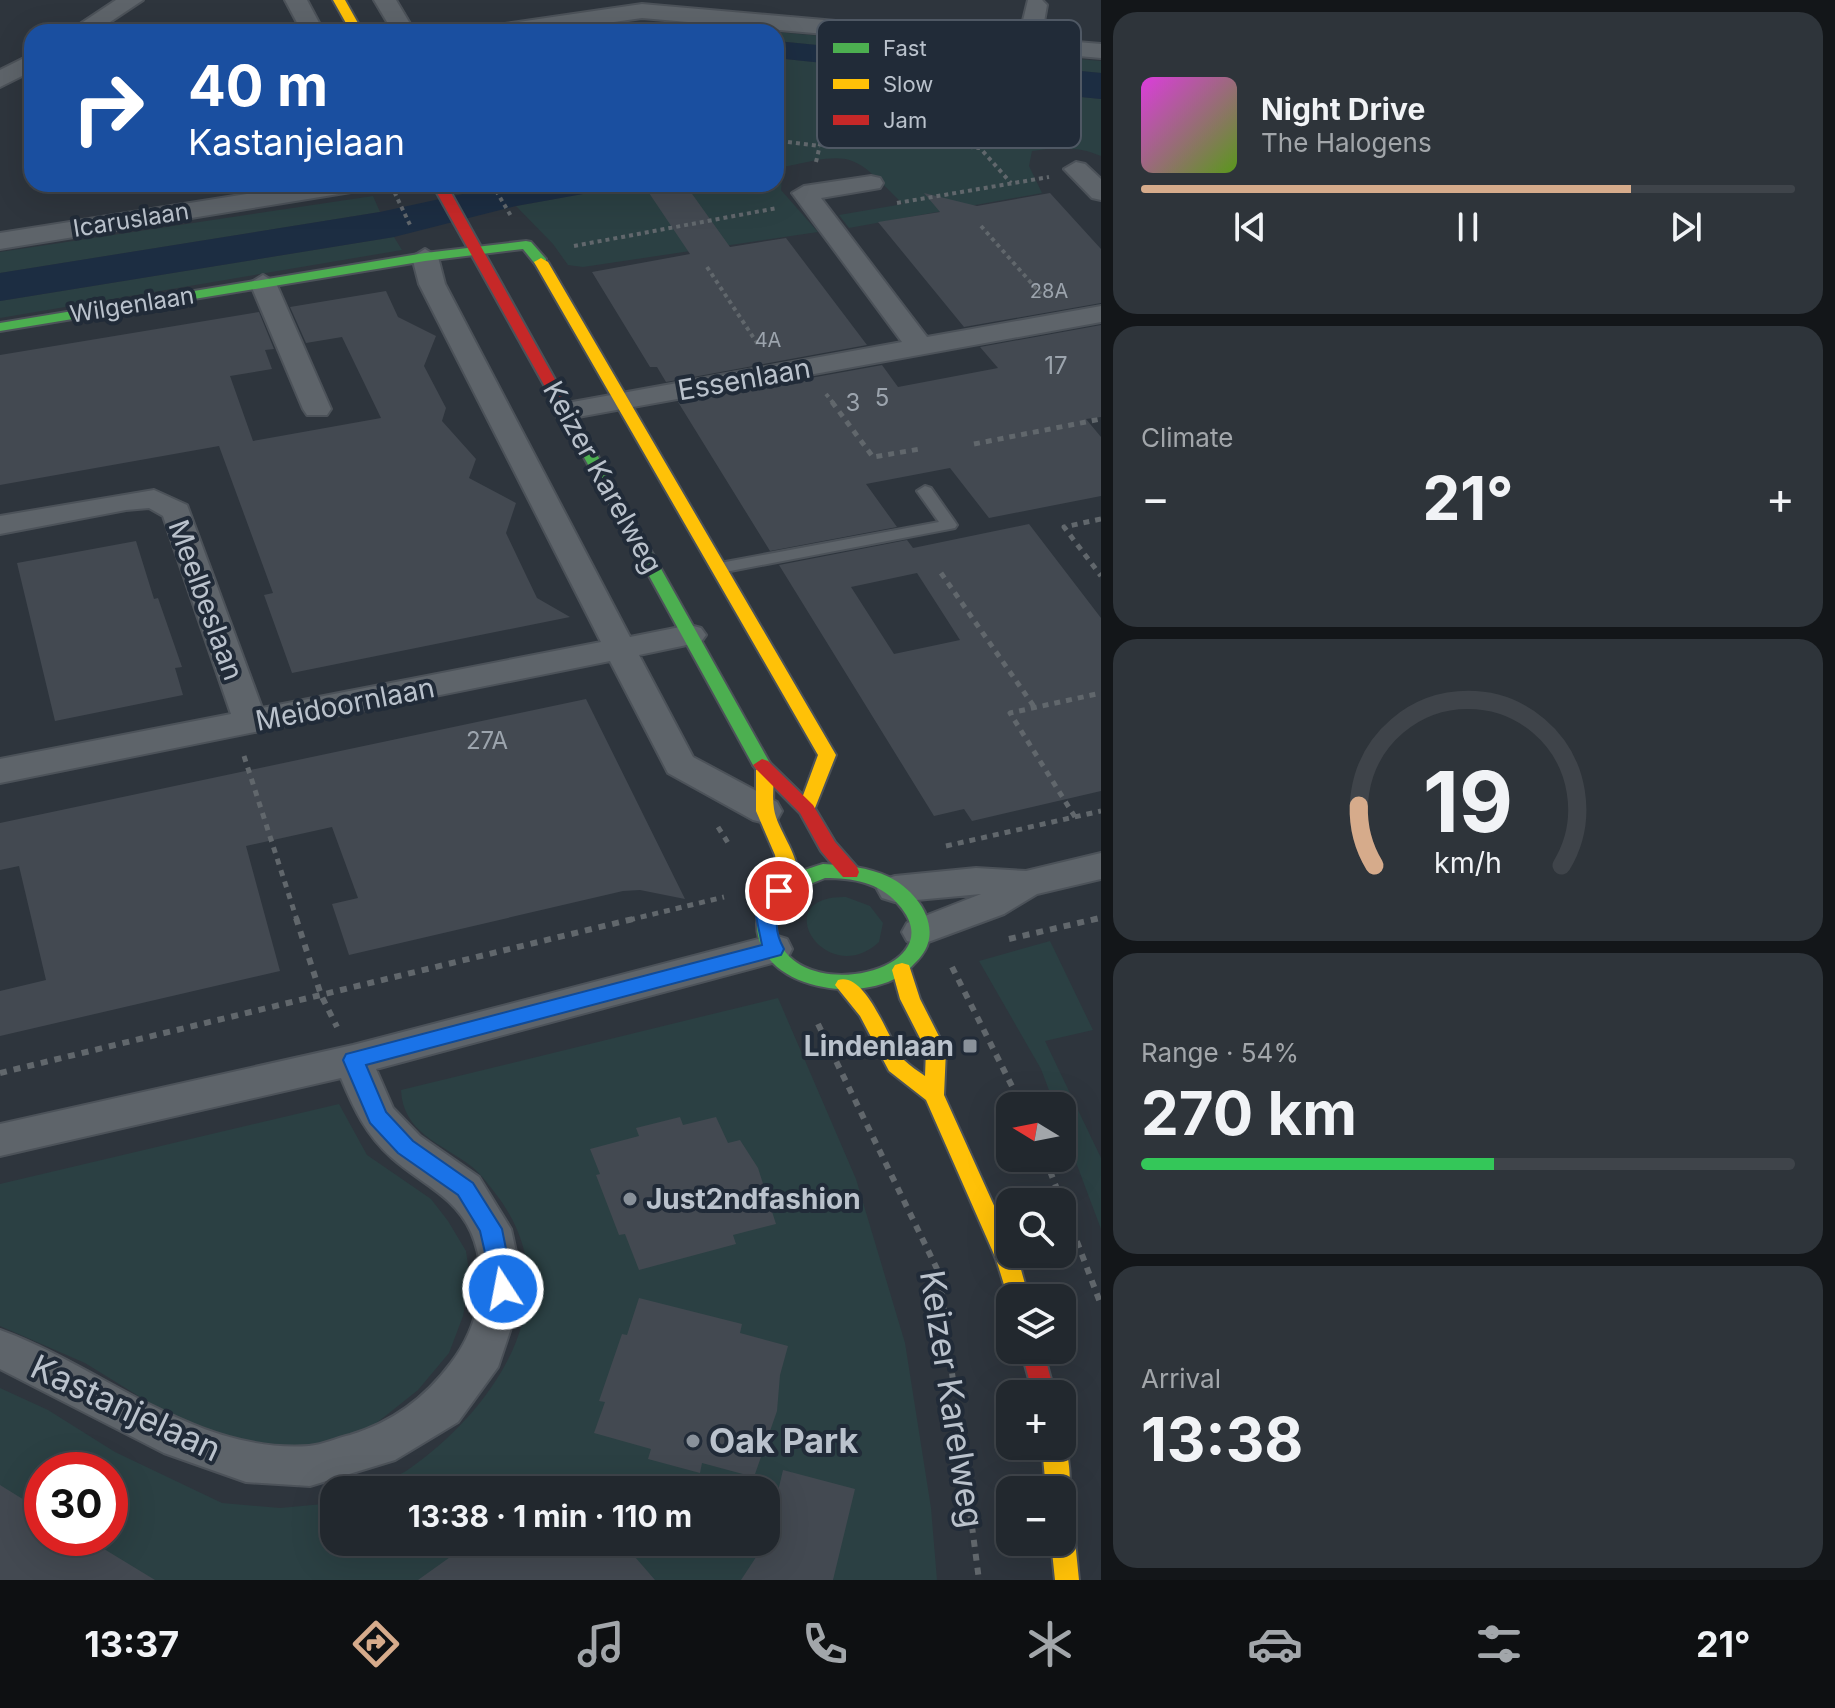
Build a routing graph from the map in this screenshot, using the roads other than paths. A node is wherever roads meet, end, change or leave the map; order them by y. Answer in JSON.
{"nodes":[{"id":1,"x":132,"y":0,"type":"edge"},
{"id":2,"x":296,"y":0,"type":"edge"},
{"id":3,"x":339,"y":0,"type":"edge"},
{"id":4,"x":385,"y":0,"type":"edge"},
{"id":5,"x":640,"y":5,"type":"edge"},
{"id":6,"x":1036,"y":5,"type":"dead end"},
{"id":7,"x":855,"y":20,"type":"edge"},
{"id":8,"x":1033,"y":20,"type":"edge"},
{"id":9,"x":92,"y":24,"type":"edge"},
{"id":10,"x":309,"y":24,"type":"edge"},
{"id":11,"x":352,"y":24,"type":"edge"},
{"id":12,"x":399,"y":24,"type":"edge"},
{"id":13,"x":540,"y":24,"type":"edge"},
{"id":14,"x":1081,"y":49,"type":"edge"},
{"id":15,"x":1101,"y":51,"type":"edge"},
{"id":16,"x":24,"y":65,"type":"edge"},
{"id":17,"x":3,"y":77,"type":"edge"},
{"id":18,"x":1078,"y":170,"type":"road end"},
{"id":19,"x":871,"y":183,"type":"dead end"},
{"id":20,"x":307,"y":192,"type":"edge"},
{"id":21,"x":443,"y":192,"type":"edge"},
{"id":22,"x":1101,"y":193,"type":"edge"},
{"id":23,"x":0,"y":241,"type":"edge"},
{"id":24,"x":419,"y":244,"type":"junction"},
{"id":25,"x":471,"y":245,"type":"junction"},
{"id":26,"x":531,"y":249,"type":"joint"},
{"id":27,"x":263,"y":283,"type":"junction"},
{"id":28,"x":1101,"y":314,"type":"edge"},
{"id":29,"x":0,"y":327,"type":"edge"},
{"id":30,"x":920,"y":347,"type":"junction"},
{"id":31,"x":623,"y":401,"type":"junction"},
{"id":32,"x":317,"y":409,"type":"dead end"},
{"id":33,"x":567,"y":411,"type":"junction"},
{"id":34,"x":925,"y":491,"type":"dead end"},
{"id":35,"x":0,"y":525,"type":"edge"},
{"id":36,"x":720,"y":568,"type":"junction"},
{"id":37,"x":690,"y":635,"type":"junction"},
{"id":38,"x":622,"y":648,"type":"junction"},
{"id":39,"x":251,"y":723,"type":"junction"},
{"id":40,"x":765,"y":770,"type":"junction"},
{"id":41,"x":0,"y":771,"type":"edge"},
{"id":42,"x":807,"y":809,"type":"junction"},
{"id":43,"x":765,"y":811,"type":"junction"},
{"id":44,"x":1101,"y":866,"type":"edge"},
{"id":45,"x":850,"y":872,"type":"junction"},
{"id":46,"x":788,"y":884,"type":"junction"},
{"id":47,"x":1026,"y":884,"type":"junction"},
{"id":48,"x":895,"y":889,"type":"junction"},
{"id":49,"x":920,"y":932,"type":"junction"},
{"id":50,"x":774,"y":949,"type":"junction"},
{"id":51,"x":902,"y":970,"type":"junction"},
{"id":52,"x":845,"y":985,"type":"junction"},
{"id":53,"x":353,"y":1060,"type":"junction"},
{"id":54,"x":934,"y":1095,"type":"junction"},
{"id":55,"x":0,"y":1140,"type":"edge"},
{"id":56,"x":1014,"y":1284,"type":"edge"},
{"id":57,"x":0,"y":1348,"type":"edge"},
{"id":58,"x":1065,"y":1556,"type":"edge"},
{"id":59,"x":1067,"y":1580,"type":"edge"}],
"edges":[{"from":1,"to":9,"type":"street"},
{"from":2,"to":10,"type":"street"},
{"from":3,"to":11,"type":"main road"},
{"from":4,"to":12,"type":"street"},
{"from":5,"to":7,"type":"street"},
{"from":5,"to":13,"type":"street"},
{"from":6,"to":8,"type":"street"},
{"from":14,"to":15,"type":"street"},
{"from":16,"to":17,"type":"street"},
{"from":18,"to":22,"type":"street"},
{"from":19,"to":30,"type":"street"},
{"from":20,"to":23,"type":"street","name":"Icaruslaan"},
{"from":21,"to":25,"type":"main road","name":"Keizer Karelweg"},
{"from":24,"to":25,"type":"main road","name":"Wilgenlaan"},
{"from":24,"to":27,"type":"main road","name":"Wilgenlaan"},
{"from":24,"to":38,"type":"street"},
{"from":25,"to":26,"type":"main road","name":"Wilgenlaan"},
{"from":25,"to":33,"type":"main road","name":"Keizer Karelweg"},
{"from":26,"to":31,"type":"main road","name":"Keizer Karelweg"},
{"from":27,"to":29,"type":"main road","name":"Wilgenlaan"},
{"from":27,"to":32,"type":"street"},
{"from":28,"to":30,"type":"street","name":"Essenlaan"},
{"from":30,"to":31,"type":"street","name":"Essenlaan"},
{"from":31,"to":33,"type":"street","name":"Essenlaan"},
{"from":31,"to":36,"type":"main road","name":"Keizer Karelweg"},
{"from":33,"to":37,"type":"main road","name":"Keizer Karelweg"},
{"from":34,"to":36,"type":"lane"},
{"from":35,"to":39,"type":"street","name":"Meelbeslaan"},
{"from":36,"to":42,"type":"main road","name":"Keizer Karelweg"},
{"from":37,"to":38,"type":"street","name":"Meidoornlaan"},
{"from":37,"to":40,"type":"main road","name":"Keizer Karelweg"},
{"from":38,"to":39,"type":"street","name":"Meidoornlaan"},
{"from":38,"to":43,"type":"street"},
{"from":39,"to":41,"type":"street","name":"Meidoornlaan"},
{"from":40,"to":42,"type":"main road","name":"Keizer Karelweg"},
{"from":40,"to":43,"type":"main road","name":"Keizer Karelweg"},
{"from":42,"to":45,"type":"main road","name":"Keizer Karelweg"},
{"from":43,"to":46,"type":"main road","name":"Keizer Karelweg"},
{"from":44,"to":47,"type":"street"},
{"from":45,"to":46,"type":"main road"},
{"from":45,"to":48,"type":"main road"},
{"from":46,"to":50,"type":"main road"},
{"from":47,"to":48,"type":"street"},
{"from":47,"to":49,"type":"street"},
{"from":48,"to":49,"type":"main road"},
{"from":49,"to":51,"type":"main road"},
{"from":50,"to":52,"type":"main road"},
{"from":50,"to":53,"type":"street"},
{"from":51,"to":52,"type":"main road"},
{"from":51,"to":54,"type":"main road"},
{"from":52,"to":54,"type":"main road"},
{"from":53,"to":55,"type":"street"},
{"from":53,"to":57,"type":"street","name":"Kastanjelaan"},
{"from":54,"to":56,"type":"main road"},
{"from":58,"to":59,"type":"main road"}]}
